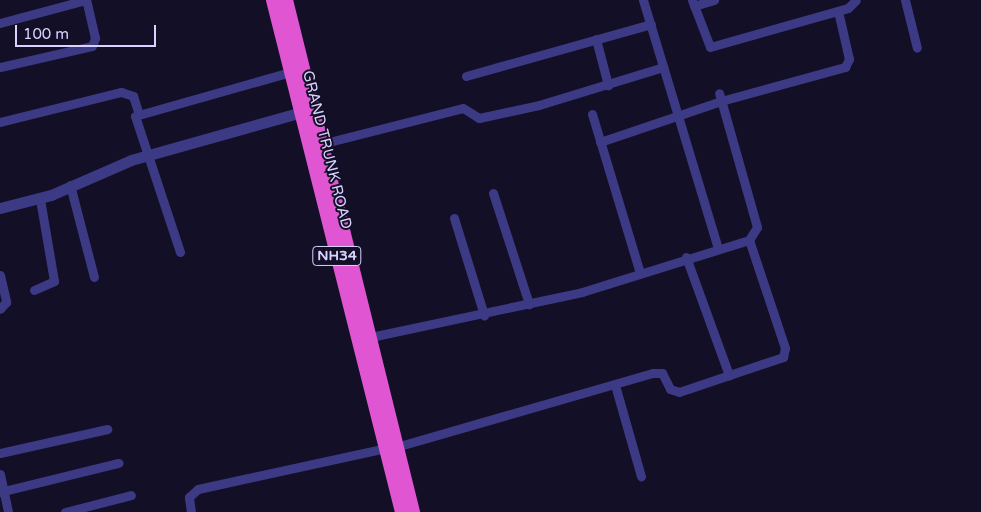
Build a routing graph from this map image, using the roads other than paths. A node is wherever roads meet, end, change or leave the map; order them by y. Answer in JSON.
{"nodes":[{"id":1,"x":86,"y":0,"type":"edge"},
{"id":2,"x":273,"y":0,"type":"edge"},
{"id":3,"x":286,"y":0,"type":"edge"},
{"id":4,"x":643,"y":0,"type":"edge"},
{"id":5,"x":714,"y":0,"type":"edge"},
{"id":6,"x":856,"y":0,"type":"edge"},
{"id":7,"x":905,"y":0,"type":"edge"},
{"id":8,"x":693,"y":3,"type":"edge"},
{"id":9,"x":838,"y":11,"type":"junction"},
{"id":10,"x":0,"y":23,"type":"edge"},
{"id":11,"x":651,"y":24,"type":"junction"},
{"id":12,"x":596,"y":39,"type":"junction"},
{"id":13,"x":917,"y":48,"type":"dead end"},
{"id":14,"x":0,"y":67,"type":"edge"},
{"id":15,"x":664,"y":67,"type":"junction"},
{"id":16,"x":291,"y":72,"type":"junction"},
{"id":17,"x":466,"y":76,"type":"dead end"},
{"id":18,"x":608,"y":85,"type":"junction"},
{"id":19,"x":720,"y":97,"type":"junction"},
{"id":20,"x":307,"y":110,"type":"junction"},
{"id":21,"x":139,"y":114,"type":"junction"},
{"id":22,"x":592,"y":114,"type":"dead end"},
{"id":23,"x":677,"y":114,"type":"junction"},
{"id":24,"x":0,"y":122,"type":"edge"},
{"id":25,"x":600,"y":142,"type":"junction"},
{"id":26,"x":322,"y":144,"type":"junction"},
{"id":27,"x":146,"y":156,"type":"junction"},
{"id":28,"x":70,"y":185,"type":"junction"},
{"id":29,"x":493,"y":193,"type":"dead end"},
{"id":30,"x":40,"y":199,"type":"junction"},
{"id":31,"x":0,"y":208,"type":"edge"},
{"id":32,"x":454,"y":218,"type":"dead end"},
{"id":33,"x":749,"y":240,"type":"junction"},
{"id":34,"x":718,"y":248,"type":"junction"},
{"id":35,"x":180,"y":252,"type":"dead end"},
{"id":36,"x":686,"y":257,"type":"junction"},
{"id":37,"x":640,"y":273,"type":"junction"},
{"id":38,"x":0,"y":275,"type":"edge"},
{"id":39,"x":94,"y":277,"type":"dead end"},
{"id":40,"x":34,"y":290,"type":"dead end"},
{"id":41,"x":529,"y":304,"type":"junction"},
{"id":42,"x":0,"y":309,"type":"edge"},
{"id":43,"x":484,"y":315,"type":"junction"},
{"id":44,"x":363,"y":338,"type":"junction"},
{"id":45,"x":730,"y":375,"type":"junction"},
{"id":46,"x":616,"y":385,"type":"junction"},
{"id":47,"x":107,"y":429,"type":"dead end"},
{"id":48,"x":391,"y":447,"type":"junction"},
{"id":49,"x":0,"y":453,"type":"edge"},
{"id":50,"x":118,"y":463,"type":"dead end"},
{"id":51,"x":396,"y":466,"type":"junction"},
{"id":52,"x":0,"y":474,"type":"edge"},
{"id":53,"x":641,"y":476,"type":"dead end"},
{"id":54,"x":2,"y":491,"type":"edge"},
{"id":55,"x":130,"y":495,"type":"dead end"},
{"id":56,"x":8,"y":512,"type":"edge"},
{"id":57,"x":65,"y":512,"type":"edge"},
{"id":58,"x":190,"y":512,"type":"edge"},
{"id":59,"x":402,"y":512,"type":"edge"},
{"id":60,"x":413,"y":512,"type":"edge"}],
"edges":[{"from":1,"to":10,"type":"street"},
{"from":1,"to":14,"type":"street"},
{"from":2,"to":16,"type":"highway","name":"GRAND TRUNK ROAD","number":"NH34"},
{"from":3,"to":20,"type":"highway","name":"GRAND TRUNK ROAD","number":"NH34"},
{"from":4,"to":11,"type":"street"},
{"from":5,"to":8,"type":"street"},
{"from":6,"to":9,"type":"street"},
{"from":7,"to":13,"type":"street"},
{"from":8,"to":9,"type":"street"},
{"from":9,"to":19,"type":"street"},
{"from":11,"to":12,"type":"street"},
{"from":11,"to":15,"type":"street"},
{"from":12,"to":17,"type":"street"},
{"from":12,"to":18,"type":"street"},
{"from":15,"to":18,"type":"street"},
{"from":15,"to":23,"type":"street"},
{"from":16,"to":20,"type":"highway","name":"GRAND TRUNK ROAD","number":"NH34"},
{"from":16,"to":21,"type":"street"},
{"from":18,"to":26,"type":"street"},
{"from":19,"to":23,"type":"street"},
{"from":19,"to":33,"type":"street"},
{"from":20,"to":26,"type":"highway","name":"GRAND TRUNK ROAD","number":"NH34"},
{"from":20,"to":27,"type":"street"},
{"from":20,"to":44,"type":"highway","name":"GRAND TRUNK ROAD","number":"NH34"},
{"from":21,"to":24,"type":"street"},
{"from":21,"to":27,"type":"street"},
{"from":22,"to":25,"type":"street"},
{"from":23,"to":25,"type":"street"},
{"from":23,"to":34,"type":"street"},
{"from":25,"to":37,"type":"street"},
{"from":26,"to":44,"type":"highway","name":"GRAND TRUNK ROAD","number":"NH34"},
{"from":27,"to":28,"type":"street"},
{"from":27,"to":35,"type":"street"},
{"from":28,"to":30,"type":"street"},
{"from":28,"to":39,"type":"street"},
{"from":29,"to":41,"type":"street"},
{"from":30,"to":31,"type":"street"},
{"from":30,"to":40,"type":"street"},
{"from":32,"to":43,"type":"street"},
{"from":33,"to":34,"type":"street"},
{"from":33,"to":45,"type":"street"},
{"from":34,"to":36,"type":"street"},
{"from":36,"to":37,"type":"street"},
{"from":36,"to":45,"type":"street"},
{"from":37,"to":41,"type":"street"},
{"from":38,"to":42,"type":"street"},
{"from":41,"to":43,"type":"street"},
{"from":43,"to":44,"type":"street"},
{"from":44,"to":48,"type":"highway","name":"GRAND TRUNK ROAD","number":"NH34"},
{"from":45,"to":46,"type":"street"},
{"from":46,"to":48,"type":"street"},
{"from":46,"to":53,"type":"street"},
{"from":47,"to":49,"type":"street"},
{"from":48,"to":51,"type":"highway","name":"GRAND TRUNK ROAD","number":"NH34"},
{"from":48,"to":58,"type":"street"},
{"from":50,"to":54,"type":"street"},
{"from":51,"to":59,"type":"highway","name":"GRAND TRUNK ROAD","number":"NH34"},
{"from":51,"to":60,"type":"highway","name":"GRAND TRUNK ROAD","number":"NH34"},
{"from":52,"to":54,"type":"street"},
{"from":54,"to":56,"type":"street"},
{"from":55,"to":57,"type":"street"}]}
